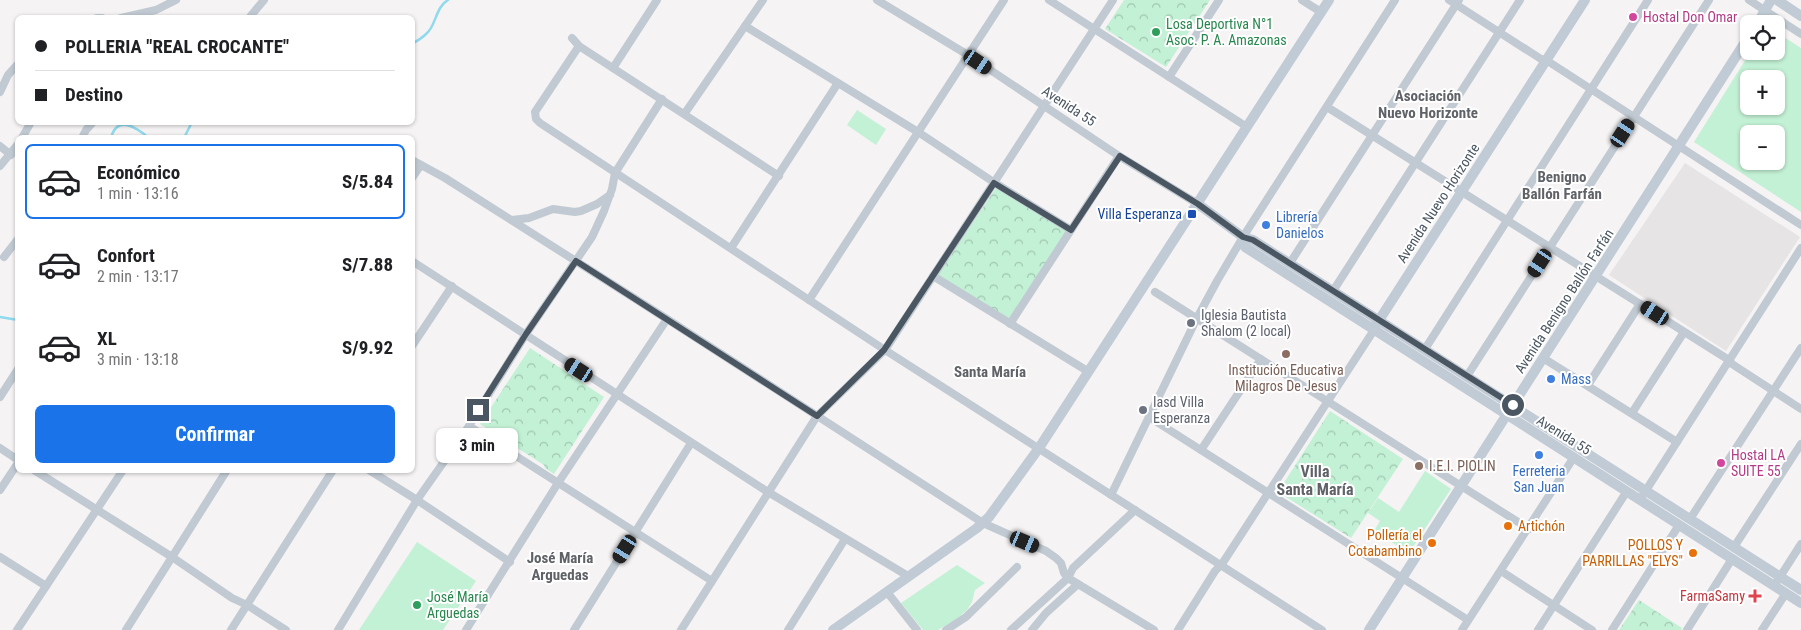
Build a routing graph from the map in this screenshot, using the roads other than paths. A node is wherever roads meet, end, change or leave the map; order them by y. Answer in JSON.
{"nodes":[{"id":1,"x":176,"y":0,"type":"edge"},
{"id":2,"x":264,"y":0,"type":"edge"},
{"id":3,"x":657,"y":0,"type":"edge"},
{"id":4,"x":763,"y":0,"type":"edge"},
{"id":5,"x":877,"y":0,"type":"edge"},
{"id":6,"x":1004,"y":0,"type":"edge"},
{"id":7,"x":1049,"y":0,"type":"edge"},
{"id":8,"x":1113,"y":0,"type":"edge"},
{"id":9,"x":1220,"y":0,"type":"edge"},
{"id":10,"x":1302,"y":0,"type":"edge"},
{"id":11,"x":1329,"y":0,"type":"edge"},
{"id":12,"x":1396,"y":0,"type":"edge"},
{"id":13,"x":1449,"y":0,"type":"edge"},
{"id":14,"x":1520,"y":0,"type":"edge"},
{"id":15,"x":1585,"y":0,"type":"edge"},
{"id":16,"x":1648,"y":0,"type":"edge"},
{"id":17,"x":1709,"y":0,"type":"edge"},
{"id":18,"x":1749,"y":0,"type":"edge"},
{"id":19,"x":1772,"y":0,"type":"edge"},
{"id":20,"x":1777,"y":0,"type":"edge"},
{"id":21,"x":1458,"y":2,"type":"edge"},
{"id":22,"x":1765,"y":10,"type":"junction"},
{"id":23,"x":1321,"y":12,"type":"junction"},
{"id":24,"x":134,"y":15,"type":"edge"},
{"id":25,"x":252,"y":15,"type":"edge"},
{"id":26,"x":1762,"y":15,"type":"edge"},
{"id":27,"x":1801,"y":16,"type":"edge"},
{"id":28,"x":745,"y":26,"type":"junction"},
{"id":29,"x":1094,"y":29,"type":"junction"},
{"id":30,"x":1499,"y":33,"type":"junction"},
{"id":31,"x":1801,"y":34,"type":"edge"},
{"id":32,"x":572,"y":38,"type":"dead end"},
{"id":33,"x":579,"y":46,"type":"junction"},
{"id":34,"x":1740,"y":50,"type":"edge"},
{"id":35,"x":968,"y":55,"type":"junction"},
{"id":36,"x":1546,"y":60,"type":"junction"},
{"id":37,"x":15,"y":67,"type":"edge"},
{"id":38,"x":613,"y":68,"type":"junction"},
{"id":39,"x":1168,"y":78,"type":"junction"},
{"id":40,"x":838,"y":83,"type":"junction"},
{"id":41,"x":1592,"y":90,"type":"junction"},
{"id":42,"x":0,"y":92,"type":"edge"},
{"id":43,"x":662,"y":99,"type":"junction"},
{"id":44,"x":1045,"y":106,"type":"junction"},
{"id":45,"x":1327,"y":107,"type":"junction"},
{"id":46,"x":685,"y":113,"type":"junction"},
{"id":47,"x":1633,"y":117,"type":"junction"},
{"id":48,"x":1247,"y":127,"type":"junction"},
{"id":49,"x":918,"y":132,"type":"junction"},
{"id":50,"x":1372,"y":135,"type":"junction"},
{"id":51,"x":0,"y":146,"type":"edge"},
{"id":52,"x":1680,"y":146,"type":"junction"},
{"id":53,"x":15,"y":148,"type":"edge"},
{"id":54,"x":11,"y":154,"type":"junction"},
{"id":55,"x":1120,"y":156,"type":"junction"},
{"id":56,"x":415,"y":162,"type":"edge"},
{"id":57,"x":1416,"y":163,"type":"junction"},
{"id":58,"x":421,"y":165,"type":"junction"},
{"id":59,"x":0,"y":166,"type":"edge"},
{"id":60,"x":615,"y":173,"type":"junction"},
{"id":61,"x":415,"y":174,"type":"edge"},
{"id":62,"x":779,"y":176,"type":"junction"},
{"id":63,"x":994,"y":183,"type":"junction"},
{"id":64,"x":1462,"y":191,"type":"junction"},
{"id":65,"x":610,"y":195,"type":"junction"},
{"id":66,"x":1198,"y":204,"type":"junction"},
{"id":67,"x":512,"y":220,"type":"junction"},
{"id":68,"x":1508,"y":220,"type":"junction"},
{"id":69,"x":1801,"y":225,"type":"edge"},
{"id":70,"x":1071,"y":230,"type":"junction"},
{"id":71,"x":1243,"y":237,"type":"junction"},
{"id":72,"x":15,"y":243,"type":"edge"},
{"id":73,"x":1551,"y":247,"type":"junction"},
{"id":74,"x":731,"y":248,"type":"junction"},
{"id":75,"x":1801,"y":248,"type":"edge"},
{"id":76,"x":4,"y":257,"type":"dead end"},
{"id":77,"x":576,"y":261,"type":"junction"},
{"id":78,"x":415,"y":263,"type":"edge"},
{"id":79,"x":1290,"y":263,"type":"junction"},
{"id":80,"x":1596,"y":275,"type":"junction"},
{"id":81,"x":932,"y":276,"type":"junction"},
{"id":82,"x":452,"y":286,"type":"junction"},
{"id":83,"x":1333,"y":290,"type":"junction"},
{"id":84,"x":1155,"y":292,"type":"dead end"},
{"id":85,"x":809,"y":300,"type":"junction"},
{"id":86,"x":1640,"y":304,"type":"junction"},
{"id":87,"x":667,"y":318,"type":"junction"},
{"id":88,"x":1197,"y":318,"type":"junction"},
{"id":89,"x":1380,"y":320,"type":"junction"},
{"id":90,"x":1010,"y":324,"type":"junction"},
{"id":91,"x":1374,"y":330,"type":"junction"},
{"id":92,"x":1684,"y":332,"type":"junction"},
{"id":93,"x":526,"y":334,"type":"junction"},
{"id":94,"x":415,"y":342,"type":"edge"},
{"id":95,"x":1801,"y":348,"type":"edge"},
{"id":96,"x":1425,"y":349,"type":"junction"},
{"id":97,"x":884,"y":350,"type":"junction"},
{"id":98,"x":1543,"y":358,"type":"junction"},
{"id":99,"x":1261,"y":359,"type":"junction"},
{"id":100,"x":1729,"y":360,"type":"junction"},
{"id":101,"x":1089,"y":372,"type":"junction"},
{"id":102,"x":15,"y":374,"type":"edge"},
{"id":103,"x":1467,"y":376,"type":"junction"},
{"id":104,"x":1588,"y":385,"type":"junction"},
{"id":105,"x":1774,"y":391,"type":"junction"},
{"id":106,"x":616,"y":394,"type":"junction"},
{"id":107,"x":0,"y":397,"type":"edge"},
{"id":108,"x":1328,"y":401,"type":"junction"},
{"id":109,"x":1513,"y":405,"type":"junction"},
{"id":110,"x":1801,"y":409,"type":"edge"},
{"id":111,"x":1632,"y":413,"type":"junction"},
{"id":112,"x":1507,"y":415,"type":"junction"},
{"id":113,"x":817,"y":416,"type":"junction"},
{"id":114,"x":1149,"y":417,"type":"junction"},
{"id":115,"x":469,"y":426,"type":"junction"},
{"id":116,"x":1677,"y":442,"type":"junction"},
{"id":117,"x":691,"y":443,"type":"junction"},
{"id":118,"x":1801,"y":444,"type":"edge"},
{"id":119,"x":0,"y":448,"type":"edge"},
{"id":120,"x":1039,"y":448,"type":"junction"},
{"id":121,"x":1201,"y":450,"type":"junction"},
{"id":122,"x":1574,"y":457,"type":"junction"},
{"id":123,"x":15,"y":459,"type":"edge"},
{"id":124,"x":15,"y":466,"type":"edge"},
{"id":125,"x":39,"y":473,"type":"edge"},
{"id":126,"x":121,"y":473,"type":"edge"},
{"id":127,"x":225,"y":473,"type":"edge"},
{"id":128,"x":331,"y":473,"type":"edge"},
{"id":129,"x":374,"y":473,"type":"edge"},
{"id":130,"x":558,"y":483,"type":"junction"},
{"id":131,"x":1461,"y":486,"type":"junction"},
{"id":132,"x":0,"y":490,"type":"edge"},
{"id":133,"x":1646,"y":490,"type":"junction"},
{"id":134,"x":1628,"y":491,"type":"junction"},
{"id":135,"x":768,"y":492,"type":"junction"},
{"id":136,"x":1111,"y":494,"type":"junction"},
{"id":137,"x":1268,"y":494,"type":"junction"},
{"id":138,"x":417,"y":500,"type":"junction"},
{"id":139,"x":1640,"y":500,"type":"junction"},
{"id":140,"x":98,"y":510,"type":"junction"},
{"id":141,"x":1135,"y":510,"type":"junction"},
{"id":142,"x":1690,"y":519,"type":"junction"},
{"id":143,"x":983,"y":523,"type":"junction"},
{"id":144,"x":1679,"y":525,"type":"junction"},
{"id":145,"x":1529,"y":529,"type":"junction"},
{"id":146,"x":635,"y":533,"type":"junction"},
{"id":147,"x":845,"y":539,"type":"junction"},
{"id":148,"x":1801,"y":544,"type":"edge"},
{"id":149,"x":1734,"y":547,"type":"junction"},
{"id":150,"x":172,"y":557,"type":"junction"},
{"id":151,"x":0,"y":558,"type":"edge"},
{"id":152,"x":1732,"y":559,"type":"junction"},
{"id":153,"x":510,"y":562,"type":"junction"},
{"id":154,"x":1222,"y":564,"type":"junction"},
{"id":155,"x":1017,"y":567,"type":"dead end"},
{"id":156,"x":1501,"y":571,"type":"junction"},
{"id":157,"x":908,"y":576,"type":"junction"},
{"id":158,"x":1780,"y":576,"type":"junction"},
{"id":159,"x":1068,"y":578,"type":"junction"},
{"id":160,"x":1402,"y":578,"type":"junction"},
{"id":161,"x":712,"y":581,"type":"junction"},
{"id":162,"x":1078,"y":584,"type":"junction"},
{"id":163,"x":46,"y":586,"type":"junction"},
{"id":164,"x":1774,"y":586,"type":"junction"},
{"id":165,"x":1801,"y":590,"type":"edge"},
{"id":166,"x":887,"y":592,"type":"junction"},
{"id":167,"x":1786,"y":593,"type":"junction"},
{"id":168,"x":1801,"y":603,"type":"edge"},
{"id":169,"x":246,"y":605,"type":"junction"},
{"id":170,"x":1554,"y":606,"type":"junction"},
{"id":171,"x":1468,"y":620,"type":"junction"},
{"id":172,"x":1034,"y":629,"type":"edge"},
{"id":173,"x":18,"y":630,"type":"edge"},
{"id":174,"x":126,"y":630,"type":"edge"},
{"id":175,"x":231,"y":630,"type":"edge"},
{"id":176,"x":286,"y":630,"type":"edge"},
{"id":177,"x":338,"y":630,"type":"edge"},
{"id":178,"x":466,"y":630,"type":"edge"},
{"id":179,"x":574,"y":630,"type":"edge"},
{"id":180,"x":681,"y":630,"type":"edge"},
{"id":181,"x":788,"y":630,"type":"edge"},
{"id":182,"x":833,"y":630,"type":"edge"},
{"id":183,"x":917,"y":630,"type":"edge"},
{"id":184,"x":946,"y":630,"type":"edge"},
{"id":185,"x":1011,"y":630,"type":"edge"},
{"id":186,"x":1154,"y":630,"type":"edge"},
{"id":187,"x":1178,"y":630,"type":"edge"},
{"id":188,"x":1322,"y":630,"type":"edge"},
{"id":189,"x":1369,"y":630,"type":"edge"},
{"id":190,"x":1462,"y":630,"type":"edge"},
{"id":191,"x":1538,"y":630,"type":"edge"},
{"id":192,"x":1592,"y":630,"type":"edge"},
{"id":193,"x":1612,"y":630,"type":"edge"},
{"id":194,"x":1687,"y":630,"type":"edge"},
{"id":195,"x":1762,"y":630,"type":"edge"}],
"edges":[{"from":1,"to":24,"type":"street"},
{"from":2,"to":25,"type":"street"},
{"from":3,"to":38,"type":"street"},
{"from":4,"to":28,"type":"street"},
{"from":5,"to":35,"type":"street","name":"Avenida 55"},
{"from":6,"to":35,"type":"street"},
{"from":7,"to":29,"type":"street"},
{"from":8,"to":29,"type":"street"},
{"from":9,"to":39,"type":"street"},
{"from":10,"to":23,"type":"street"},
{"from":11,"to":23,"type":"street"},
{"from":12,"to":45,"type":"street"},
{"from":13,"to":21,"type":"street"},
{"from":14,"to":30,"type":"street"},
{"from":15,"to":36,"type":"street","name":"Avenida Nuevo Horizonte"},
{"from":16,"to":41,"type":"street"},
{"from":17,"to":47,"type":"street"},
{"from":18,"to":22,"type":"street"},
{"from":19,"to":22,"type":"street"},
{"from":20,"to":27,"type":"street"},
{"from":21,"to":30,"type":"street"},
{"from":21,"to":50,"type":"street"},
{"from":22,"to":26,"type":"street"},
{"from":22,"to":31,"type":"street"},
{"from":23,"to":48,"type":"street"},
{"from":28,"to":40,"type":"street"},
{"from":28,"to":46,"type":"street"},
{"from":29,"to":39,"type":"street"},
{"from":29,"to":44,"type":"street"},
{"from":30,"to":36,"type":"street"},
{"from":30,"to":57,"type":"street"},
{"from":32,"to":33,"type":"street"},
{"from":33,"to":38,"type":"street"},
{"from":33,"to":60,"type":"street"},
{"from":34,"to":52,"type":"street","name":"Avenida Benigno Ballón Farfán"},
{"from":35,"to":44,"type":"street","name":"Avenida 55"},
{"from":35,"to":49,"type":"street"},
{"from":36,"to":41,"type":"street"},
{"from":36,"to":64,"type":"street","name":"Avenida Nuevo Horizonte"},
{"from":37,"to":42,"type":"street"},
{"from":38,"to":43,"type":"street"},
{"from":39,"to":48,"type":"street"},
{"from":40,"to":49,"type":"street"},
{"from":40,"to":62,"type":"street"},
{"from":41,"to":47,"type":"street"},
{"from":41,"to":68,"type":"street"},
{"from":43,"to":46,"type":"street"},
{"from":43,"to":60,"type":"street"},
{"from":44,"to":55,"type":"street","name":"Avenida 55"},
{"from":44,"to":63,"type":"street"},
{"from":45,"to":50,"type":"street"},
{"from":45,"to":71,"type":"street"},
{"from":46,"to":62,"type":"street"},
{"from":47,"to":52,"type":"street"},
{"from":47,"to":73,"type":"street"},
{"from":48,"to":66,"type":"street"},
{"from":49,"to":63,"type":"street"},
{"from":49,"to":85,"type":"street"},
{"from":50,"to":57,"type":"street"},
{"from":50,"to":79,"type":"street"},
{"from":51,"to":54,"type":"street"},
{"from":52,"to":69,"type":"street"},
{"from":52,"to":80,"type":"street","name":"Avenida Benigno Ballón Farfán"},
{"from":53,"to":54,"type":"street"},
{"from":54,"to":59,"type":"street"},
{"from":55,"to":66,"type":"street","name":"Avenida 55"},
{"from":55,"to":70,"type":"street"},
{"from":56,"to":58,"type":"street"},
{"from":57,"to":64,"type":"street"},
{"from":57,"to":83,"type":"street"},
{"from":58,"to":61,"type":"street"},
{"from":58,"to":67,"type":"street"},
{"from":60,"to":65,"type":"street"},
{"from":60,"to":74,"type":"street"},
{"from":62,"to":74,"type":"street"},
{"from":63,"to":70,"type":"street"},
{"from":63,"to":81,"type":"street"},
{"from":64,"to":68,"type":"street"},
{"from":64,"to":89,"type":"street","name":"Avenida Nuevo Horizonte"},
{"from":65,"to":67,"type":"street"},
{"from":65,"to":77,"type":"street"},
{"from":66,"to":71,"type":"street","name":"Avenida 55"},
{"from":66,"to":101,"type":"street"},
{"from":67,"to":77,"type":"street"},
{"from":68,"to":73,"type":"street"},
{"from":68,"to":96,"type":"street"},
{"from":70,"to":90,"type":"street"},
{"from":71,"to":79,"type":"street","name":"Avenida 55"},
{"from":71,"to":88,"type":"street"},
{"from":71,"to":91,"type":"street","name":"Avenida 55"},
{"from":72,"to":76,"type":"street"},
{"from":73,"to":80,"type":"street"},
{"from":73,"to":103,"type":"street"},
{"from":74,"to":85,"type":"street"},
{"from":75,"to":100,"type":"street"},
{"from":77,"to":87,"type":"street"},
{"from":77,"to":93,"type":"street"},
{"from":78,"to":82,"type":"street"},
{"from":79,"to":83,"type":"street","name":"Avenida 55"},
{"from":80,"to":86,"type":"street"},
{"from":80,"to":98,"type":"street","name":"Avenida Benigno Ballón Farfán"},
{"from":81,"to":90,"type":"street"},
{"from":81,"to":97,"type":"street"},
{"from":82,"to":93,"type":"street"},
{"from":82,"to":94,"type":"street"},
{"from":83,"to":89,"type":"street","name":"Avenida 55"},
{"from":84,"to":88,"type":"street"},
{"from":85,"to":97,"type":"street"},
{"from":86,"to":92,"type":"street"},
{"from":86,"to":104,"type":"street"},
{"from":87,"to":106,"type":"street"},
{"from":87,"to":113,"type":"street"},
{"from":88,"to":99,"type":"street"},
{"from":88,"to":114,"type":"street"},
{"from":89,"to":91,"type":"street","name":"Avenida Nuevo Horizonte"},
{"from":89,"to":96,"type":"street","name":"Avenida 55"},
{"from":90,"to":101,"type":"street"},
{"from":91,"to":108,"type":"street"},
{"from":91,"to":112,"type":"street","name":"Avenida 55"},
{"from":92,"to":100,"type":"street"},
{"from":92,"to":111,"type":"street"},
{"from":93,"to":106,"type":"street"},
{"from":93,"to":115,"type":"street"},
{"from":95,"to":105,"type":"street"},
{"from":96,"to":103,"type":"street","name":"Avenida 55"},
{"from":97,"to":113,"type":"street"},
{"from":97,"to":120,"type":"street"},
{"from":98,"to":104,"type":"street"},
{"from":98,"to":109,"type":"street","name":"Avenida Benigno Ballón Farfán"},
{"from":99,"to":108,"type":"street"},
{"from":99,"to":121,"type":"street"},
{"from":100,"to":105,"type":"street"},
{"from":100,"to":116,"type":"street"},
{"from":101,"to":120,"type":"street"},
{"from":102,"to":107,"type":"street"},
{"from":103,"to":109,"type":"street","name":"Avenida 55"},
{"from":104,"to":111,"type":"street"},
{"from":105,"to":110,"type":"street"},
{"from":105,"to":142,"type":"street"},
{"from":106,"to":117,"type":"street"},
{"from":106,"to":130,"type":"street"},
{"from":108,"to":131,"type":"street"},
{"from":108,"to":137,"type":"street"},
{"from":109,"to":112,"type":"street","name":"Avenida Benigno Ballón Farfán"},
{"from":109,"to":133,"type":"street","name":"Avenida 55"},
{"from":111,"to":116,"type":"street"},
{"from":112,"to":122,"type":"street","name":"Avenida 55"},
{"from":112,"to":131,"type":"street","name":"Avenida Benigno Ballón Farfán"},
{"from":113,"to":135,"type":"street"},
{"from":113,"to":143,"type":"street"},
{"from":114,"to":121,"type":"street"},
{"from":114,"to":136,"type":"street"},
{"from":115,"to":130,"type":"street"},
{"from":115,"to":138,"type":"street"},
{"from":116,"to":133,"type":"street"},
{"from":117,"to":135,"type":"street"},
{"from":117,"to":146,"type":"street"},
{"from":118,"to":149,"type":"street"},
{"from":119,"to":123,"type":"street"},
{"from":120,"to":136,"type":"street"},
{"from":120,"to":143,"type":"street"},
{"from":121,"to":137,"type":"street"},
{"from":122,"to":134,"type":"street","name":"Avenida 55"},
{"from":122,"to":145,"type":"street"},
{"from":124,"to":132,"type":"street"},
{"from":125,"to":140,"type":"street"},
{"from":126,"to":140,"type":"street"},
{"from":127,"to":150,"type":"street"},
{"from":128,"to":169,"type":"street"},
{"from":129,"to":138,"type":"street"},
{"from":130,"to":146,"type":"street"},
{"from":130,"to":153,"type":"street"},
{"from":131,"to":145,"type":"street"},
{"from":131,"to":160,"type":"street","name":"Avenida Benigno Ballón Farfán"},
{"from":133,"to":139,"type":"street"},
{"from":133,"to":142,"type":"street","name":"Avenida 55"},
{"from":134,"to":139,"type":"street","name":"Avenida 55"},
{"from":134,"to":170,"type":"street"},
{"from":135,"to":147,"type":"street"},
{"from":135,"to":161,"type":"street"},
{"from":136,"to":141,"type":"street"},
{"from":137,"to":154,"type":"street"},
{"from":137,"to":160,"type":"street"},
{"from":138,"to":153,"type":"street"},
{"from":138,"to":177,"type":"street"},
{"from":139,"to":144,"type":"street","name":"Avenida 55"},
{"from":140,"to":150,"type":"street"},
{"from":140,"to":163,"type":"street"},
{"from":141,"to":154,"type":"street"},
{"from":141,"to":159,"type":"street"},
{"from":142,"to":149,"type":"street","name":"Avenida 55"},
{"from":143,"to":157,"type":"street"},
{"from":143,"to":159,"type":"street"},
{"from":144,"to":152,"type":"street","name":"Avenida 55"},
{"from":144,"to":193,"type":"street"},
{"from":145,"to":156,"type":"street"},
{"from":146,"to":161,"type":"street"},
{"from":146,"to":179,"type":"street"},
{"from":147,"to":157,"type":"street"},
{"from":147,"to":181,"type":"street"},
{"from":148,"to":158,"type":"street"},
{"from":149,"to":158,"type":"street","name":"Avenida 55"},
{"from":150,"to":169,"type":"street"},
{"from":150,"to":174,"type":"street"},
{"from":151,"to":163,"type":"street"},
{"from":152,"to":164,"type":"street","name":"Avenida 55"},
{"from":152,"to":194,"type":"street"},
{"from":153,"to":178,"type":"street"},
{"from":154,"to":187,"type":"street"},
{"from":154,"to":188,"type":"street"},
{"from":155,"to":184,"type":"street"},
{"from":156,"to":170,"type":"street"},
{"from":156,"to":171,"type":"street"},
{"from":157,"to":166,"type":"street"},
{"from":158,"to":164,"type":"street"},
{"from":158,"to":165,"type":"street","name":"Avenida 55"},
{"from":159,"to":162,"type":"street"},
{"from":159,"to":185,"type":"street"},
{"from":160,"to":171,"type":"street"},
{"from":160,"to":189,"type":"street","name":"Avenida Benigno Ballón Farfán"},
{"from":161,"to":180,"type":"street"},
{"from":162,"to":172,"type":"street"},
{"from":162,"to":186,"type":"street"},
{"from":163,"to":173,"type":"street"},
{"from":164,"to":167,"type":"street","name":"Avenida 55"},
{"from":166,"to":182,"type":"street"},
{"from":166,"to":183,"type":"street"},
{"from":167,"to":168,"type":"street","name":"Avenida 55"},
{"from":167,"to":195,"type":"street"},
{"from":169,"to":175,"type":"street"},
{"from":169,"to":176,"type":"street"},
{"from":170,"to":191,"type":"street"},
{"from":170,"to":192,"type":"street"},
{"from":171,"to":190,"type":"street"}]}
